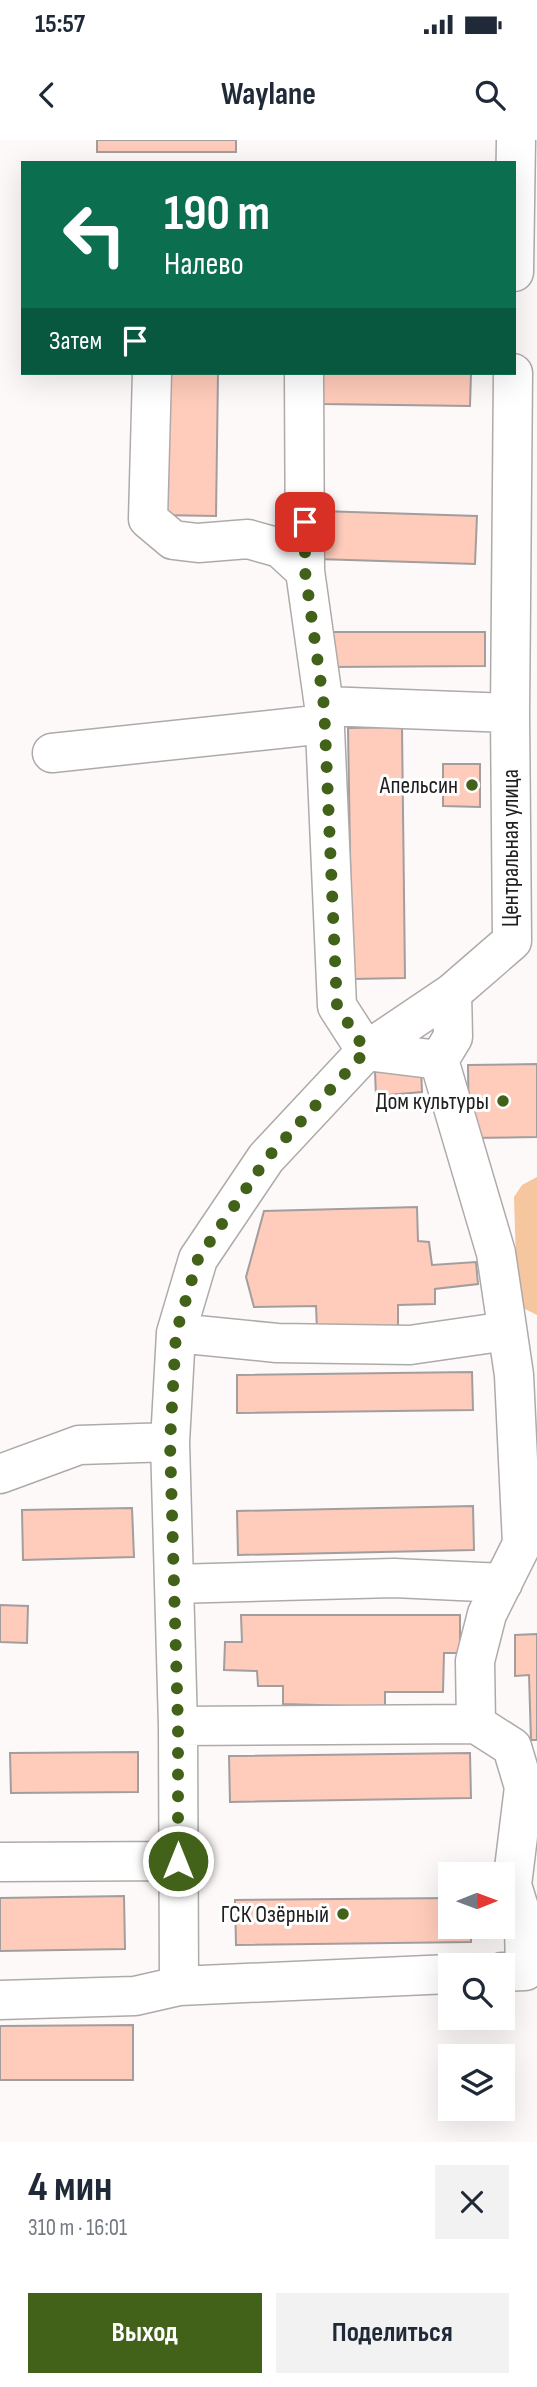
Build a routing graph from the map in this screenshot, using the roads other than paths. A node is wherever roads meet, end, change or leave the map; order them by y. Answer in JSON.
{"nodes":[{"id":1,"x":516,"y":140,"type":"edge"},
{"id":2,"x":516,"y":161,"type":"edge"},
{"id":3,"x":152,"y":375,"type":"edge"},
{"id":4,"x":304,"y":375,"type":"edge"},
{"id":5,"x":513,"y":375,"type":"edge"},
{"id":6,"x":305,"y":571,"type":"junction"},
{"id":7,"x":510,"y":713,"type":"junction"},
{"id":8,"x":325,"y":715,"type":"junction"},
{"id":9,"x":52,"y":753,"type":"dead end"},
{"id":10,"x":452,"y":993,"type":"junction"},
{"id":11,"x":366,"y":1051,"type":"junction"},
{"id":12,"x":439,"y":1060,"type":"junction"},
{"id":13,"x":507,"y":1331,"type":"junction"},
{"id":14,"x":176,"y":1333,"type":"junction"},
{"id":15,"x":170,"y":1442,"type":"junction"},
{"id":16,"x":0,"y":1474,"type":"edge"},
{"id":17,"x":503,"y":1583,"type":"junction"},
{"id":18,"x":174,"y":1584,"type":"junction"},
{"id":19,"x":477,"y":1724,"type":"junction"},
{"id":20,"x":178,"y":1726,"type":"junction"},
{"id":21,"x":178,"y":1861,"type":"junction"},
{"id":22,"x":0,"y":1862,"type":"edge"},
{"id":23,"x":515,"y":1971,"type":"edge"},
{"id":24,"x":438,"y":1975,"type":"edge"},
{"id":25,"x":179,"y":1986,"type":"junction"},
{"id":26,"x":0,"y":2000,"type":"edge"}],
"edges":[{"from":1,"to":2,"type":"street"},
{"from":3,"to":6,"type":"street"},
{"from":4,"to":6,"type":"street"},
{"from":5,"to":7,"type":"street","name":"Центральная улица"},
{"from":6,"to":8,"type":"street"},
{"from":7,"to":8,"type":"street"},
{"from":7,"to":10,"type":"street","name":"Центральная улица"},
{"from":8,"to":9,"type":"street"},
{"from":8,"to":11,"type":"street"},
{"from":10,"to":11,"type":"street","name":"Центральная улица"},
{"from":10,"to":12,"type":"street"},
{"from":11,"to":12,"type":"street"},
{"from":11,"to":14,"type":"street","name":"Центральная улица"},
{"from":12,"to":13,"type":"street"},
{"from":13,"to":14,"type":"street"},
{"from":13,"to":17,"type":"street"},
{"from":14,"to":15,"type":"street","name":"Центральная улица"},
{"from":15,"to":16,"type":"street"},
{"from":15,"to":18,"type":"street","name":"Центральная улица"},
{"from":17,"to":18,"type":"street"},
{"from":17,"to":19,"type":"street"},
{"from":18,"to":20,"type":"street","name":"Центральная улица"},
{"from":19,"to":20,"type":"street"},
{"from":19,"to":23,"type":"street"},
{"from":20,"to":21,"type":"street","name":"Центральная улица"},
{"from":21,"to":22,"type":"street"},
{"from":21,"to":25,"type":"street","name":"Центральная улица"},
{"from":24,"to":25,"type":"street"},
{"from":25,"to":26,"type":"street"}]}
